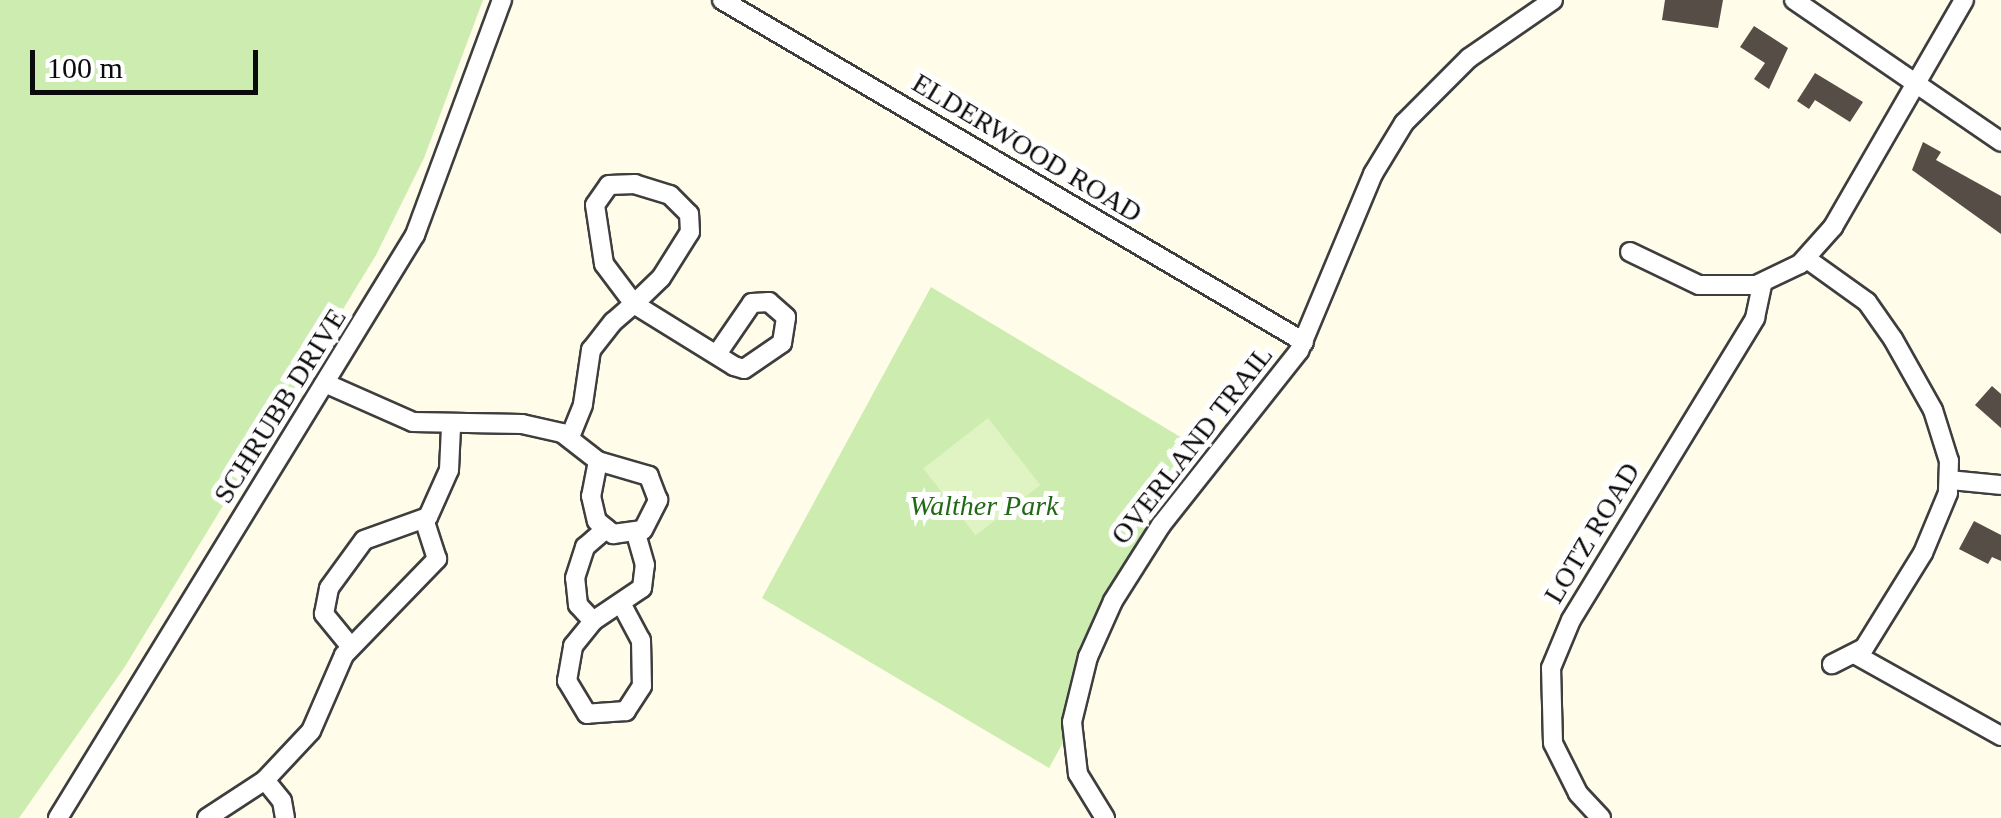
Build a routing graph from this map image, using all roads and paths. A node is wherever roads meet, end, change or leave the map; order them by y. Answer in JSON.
{"nodes":[{"id":1,"x":502,"y":0,"type":"edge"},
{"id":2,"x":722,"y":0,"type":"edge"},
{"id":3,"x":1553,"y":0,"type":"edge"},
{"id":4,"x":1794,"y":0,"type":"edge"},
{"id":5,"x":1964,"y":0,"type":"edge"},
{"id":6,"x":1916,"y":83,"type":"junction"},
{"id":7,"x":2001,"y":142,"type":"edge"},
{"id":8,"x":1630,"y":252,"type":"dead end"},
{"id":9,"x":1806,"y":259,"type":"junction"},
{"id":10,"x":1762,"y":284,"type":"junction"},
{"id":11,"x":634,"y":304,"type":"junction"},
{"id":12,"x":1304,"y":342,"type":"junction"},
{"id":13,"x":716,"y":354,"type":"dead end"},
{"id":14,"x":327,"y":384,"type":"junction"},
{"id":15,"x":451,"y":427,"type":"junction"},
{"id":16,"x":570,"y":437,"type":"junction"},
{"id":17,"x":598,"y":462,"type":"junction"},
{"id":18,"x":1950,"y":480,"type":"junction"},
{"id":19,"x":2001,"y":485,"type":"edge"},
{"id":20,"x":424,"y":519,"type":"junction"},
{"id":21,"x":606,"y":529,"type":"junction"},
{"id":22,"x":636,"y":534,"type":"junction"},
{"id":23,"x":622,"y":604,"type":"junction"},
{"id":24,"x":594,"y":621,"type":"junction"},
{"id":25,"x":351,"y":647,"type":"junction"},
{"id":26,"x":1856,"y":654,"type":"junction"},
{"id":27,"x":1832,"y":664,"type":"dead end"},
{"id":28,"x":2001,"y":736,"type":"edge"},
{"id":29,"x":265,"y":780,"type":"junction"},
{"id":30,"x":58,"y":818,"type":"edge"},
{"id":31,"x":207,"y":818,"type":"edge"},
{"id":32,"x":285,"y":818,"type":"edge"},
{"id":33,"x":1104,"y":818,"type":"edge"},
{"id":34,"x":1601,"y":818,"type":"edge"}],
"edges":[{"from":1,"to":14,"type":"street","name":"SCHRUBB DRIVE"},
{"from":2,"to":12,"type":"street","name":"ELDERWOOD ROAD"},
{"from":3,"to":12,"type":"street","name":"OVERLAND TRAIL"},
{"from":4,"to":6,"type":"street"},
{"from":5,"to":6,"type":"street"},
{"from":6,"to":7,"type":"street"},
{"from":6,"to":9,"type":"street"},
{"from":8,"to":10,"type":"street"},
{"from":9,"to":10,"type":"street"},
{"from":9,"to":18,"type":"street"},
{"from":10,"to":34,"type":"street","name":"LOTZ ROAD"},
{"from":11,"to":11,"type":"street"},
{"from":11,"to":13,"type":"street"},
{"from":11,"to":16,"type":"street"},
{"from":12,"to":33,"type":"street","name":"OVERLAND TRAIL"},
{"from":14,"to":15,"type":"street"},
{"from":14,"to":30,"type":"street","name":"SCHRUBB DRIVE"},
{"from":15,"to":16,"type":"street"},
{"from":15,"to":20,"type":"street"},
{"from":16,"to":17,"type":"street"},
{"from":17,"to":21,"type":"street"},
{"from":17,"to":22,"type":"street"},
{"from":18,"to":19,"type":"street"},
{"from":18,"to":26,"type":"street"},
{"from":20,"to":25,"type":"street"},
{"from":20,"to":25,"type":"street"},
{"from":21,"to":22,"type":"street"},
{"from":21,"to":24,"type":"street"},
{"from":22,"to":23,"type":"street"},
{"from":23,"to":24,"type":"street"},
{"from":23,"to":24,"type":"street"},
{"from":25,"to":29,"type":"street"},
{"from":26,"to":27,"type":"street"},
{"from":26,"to":28,"type":"street"},
{"from":29,"to":31,"type":"street"},
{"from":29,"to":32,"type":"street"}]}
